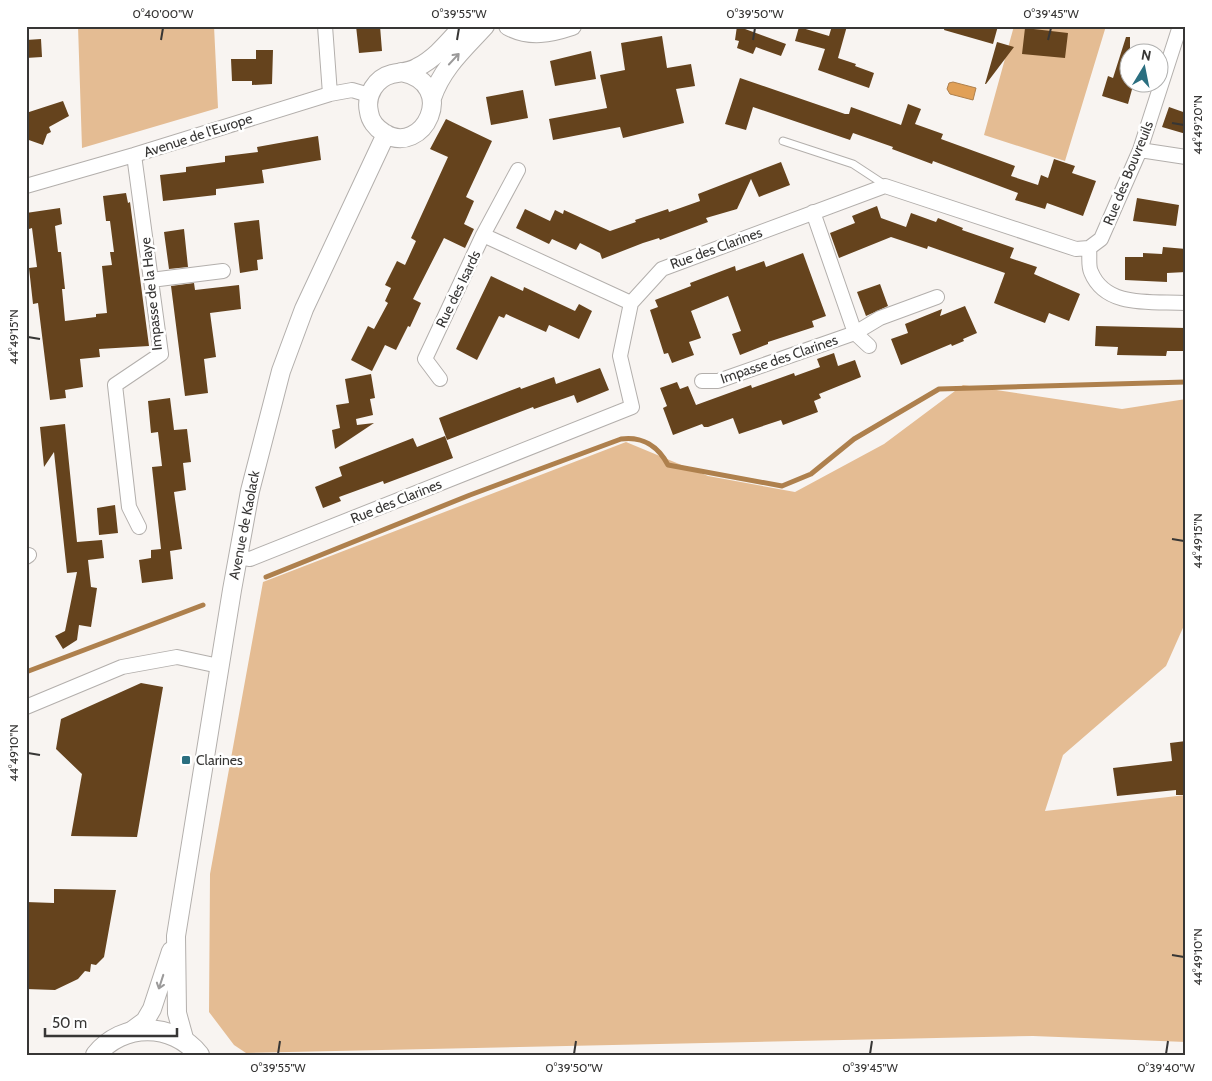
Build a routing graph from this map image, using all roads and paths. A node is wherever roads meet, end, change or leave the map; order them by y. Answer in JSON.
{"nodes":[{"id":1,"x":326,"y":26,"type":"edge"},
{"id":2,"x":485,"y":26,"type":"edge"},
{"id":3,"x":508,"y":26,"type":"edge"},
{"id":4,"x":572,"y":26,"type":"edge"},
{"id":5,"x":1180,"y":26,"type":"edge"},
{"id":6,"x":464,"y":28,"type":"edge"},
{"id":7,"x":401,"y":72,"type":"junction"},
{"id":8,"x":330,"y":94,"type":"junction"},
{"id":9,"x":369,"y":95,"type":"junction"},
{"id":10,"x":432,"y":98,"type":"junction"},
{"id":11,"x":386,"y":134,"type":"junction"},
{"id":12,"x":783,"y":140,"type":"dead end"},
{"id":13,"x":1140,"y":150,"type":"junction"},
{"id":14,"x":134,"y":155,"type":"junction"},
{"id":15,"x":1186,"y":157,"type":"edge"},
{"id":16,"x":518,"y":170,"type":"dead end"},
{"id":17,"x":26,"y":186,"type":"edge"},
{"id":18,"x":885,"y":186,"type":"junction"},
{"id":19,"x":813,"y":212,"type":"junction"},
{"id":20,"x":483,"y":235,"type":"junction"},
{"id":21,"x":1090,"y":248,"type":"junction"},
{"id":22,"x":224,"y":272,"type":"dead end"},
{"id":23,"x":151,"y":280,"type":"junction"},
{"id":24,"x":937,"y":297,"type":"dead end"},
{"id":25,"x":630,"y":303,"type":"junction"},
{"id":26,"x":1186,"y":303,"type":"edge"},
{"id":27,"x":855,"y":332,"type":"junction"},
{"id":28,"x":868,"y":346,"type":"dead end"},
{"id":29,"x":440,"y":379,"type":"dead end"},
{"id":30,"x":702,"y":381,"type":"dead end"},
{"id":31,"x":139,"y":527,"type":"dead end"},
{"id":32,"x":238,"y":557,"type":"junction"},
{"id":33,"x":219,"y":666,"type":"junction"},
{"id":34,"x":26,"y":707,"type":"edge"},
{"id":35,"x":176,"y":936,"type":"junction"},
{"id":36,"x":130,"y":1032,"type":"junction"},
{"id":37,"x":192,"y":1048,"type":"edge"},
{"id":38,"x":96,"y":1055,"type":"edge"}],
"edges":[{"from":1,"to":8,"type":"street"},
{"from":10,"to":2,"type":"street","one_way":true},
{"from":3,"to":4,"type":"street"},
{"from":5,"to":13,"type":"street","name":"Rue des Bouvreuils"},
{"from":6,"to":7,"type":"street"},
{"from":7,"to":9,"type":"street"},
{"from":7,"to":10,"type":"street"},
{"from":8,"to":9,"type":"street","name":"Avenue de l'Europe"},
{"from":8,"to":14,"type":"street","name":"Avenue de l'Europe"},
{"from":9,"to":11,"type":"street"},
{"from":10,"to":11,"type":"street"},
{"from":11,"to":32,"type":"street","name":"Avenue de Kaolack"},
{"from":12,"to":18,"type":"lane"},
{"from":13,"to":15,"type":"street"},
{"from":13,"to":21,"type":"street","name":"Rue des Bouvreuils"},
{"from":14,"to":17,"type":"street","name":"Avenue de l'Europe"},
{"from":14,"to":23,"type":"street","name":"Impasse de la Haye"},
{"from":16,"to":20,"type":"street"},
{"from":18,"to":19,"type":"street","name":"Rue des Clarines"},
{"from":18,"to":21,"type":"street"},
{"from":19,"to":25,"type":"street","name":"Rue des Clarines"},
{"from":19,"to":27,"type":"street","name":"Impasse des Clarines"},
{"from":20,"to":25,"type":"street","name":"Rue des Isards"},
{"from":20,"to":29,"type":"street","name":"Rue des Isards"},
{"from":21,"to":26,"type":"street"},
{"from":22,"to":23,"type":"street"},
{"from":23,"to":31,"type":"street","name":"Impasse de la Haye"},
{"from":24,"to":27,"type":"street","name":"Impasse des Clarines"},
{"from":25,"to":32,"type":"street","name":"Rue des Clarines"},
{"from":27,"to":28,"type":"street","name":"Impasse des Clarines"},
{"from":27,"to":30,"type":"street","name":"Impasse des Clarines"},
{"from":32,"to":33,"type":"street","name":"Avenue de Kaolack"},
{"from":33,"to":34,"type":"street"},
{"from":33,"to":35,"type":"street","name":"Avenue de Kaolack"},
{"from":35,"to":36,"type":"street","name":"Avenue de Kaolack","one_way":true},
{"from":35,"to":37,"type":"street","name":"Avenue de Kaolack"},
{"from":36,"to":37,"type":"main road"},
{"from":36,"to":38,"type":"main road"}]}
